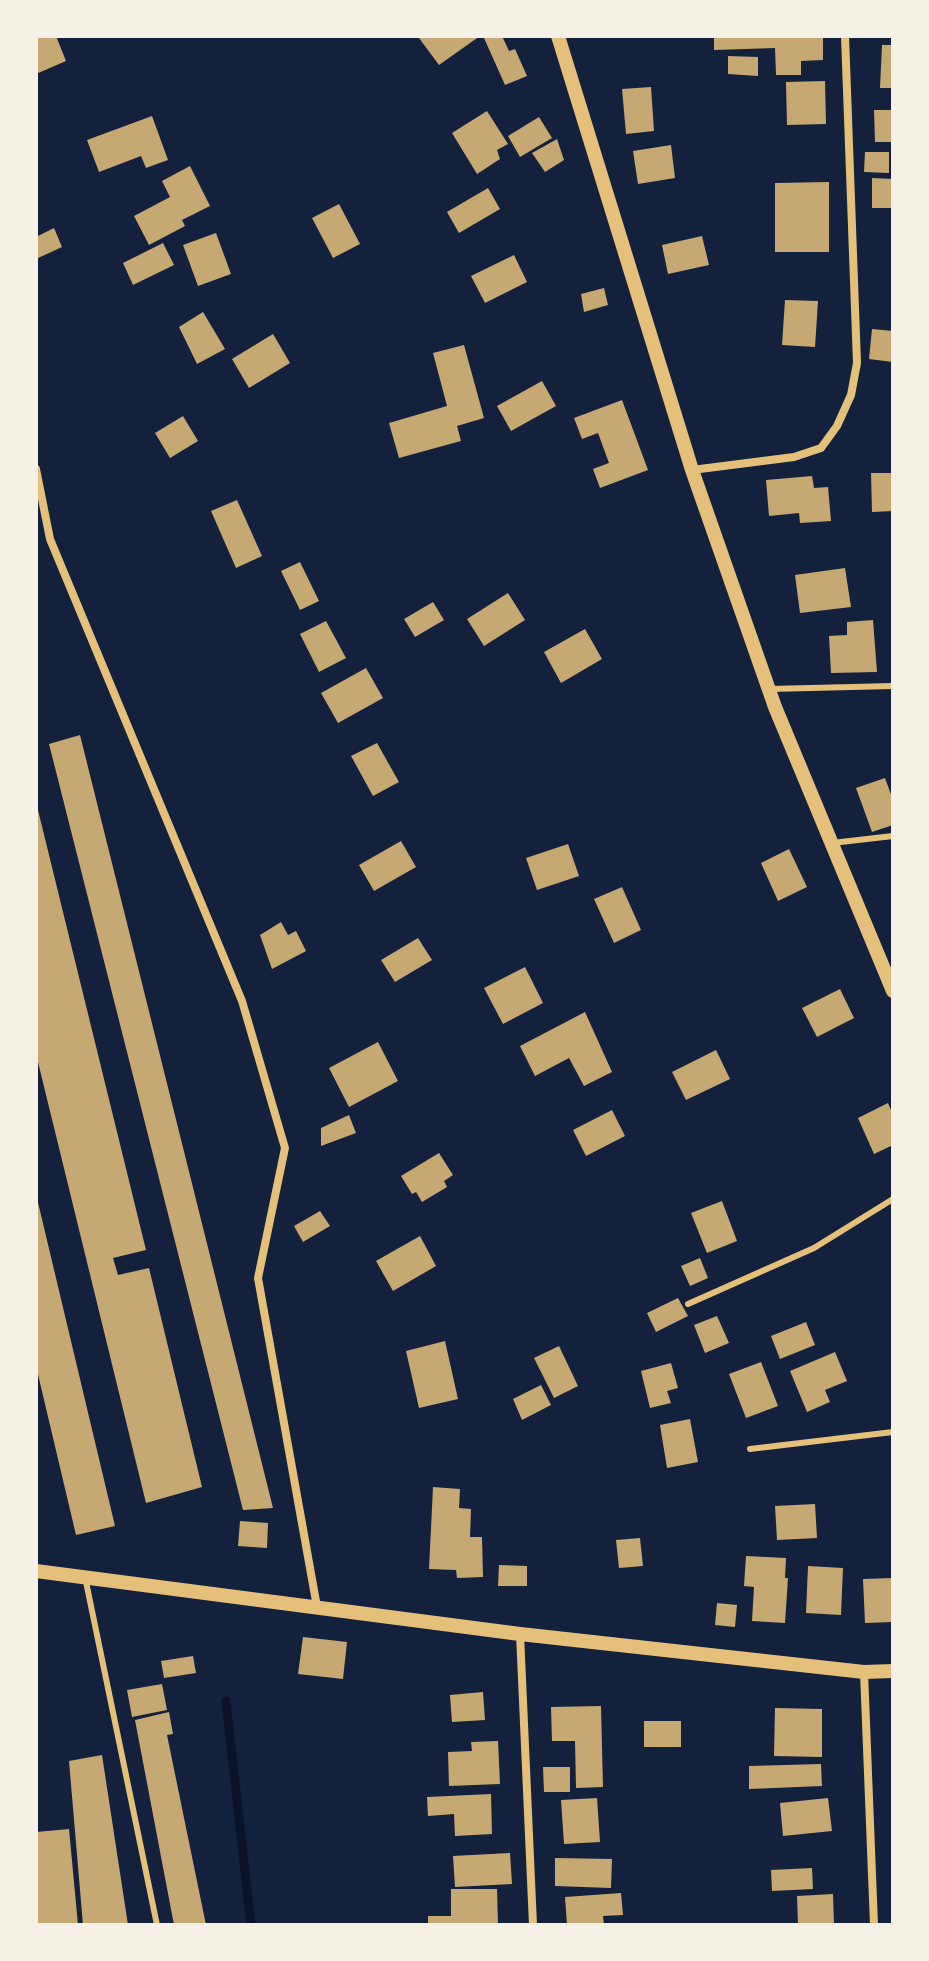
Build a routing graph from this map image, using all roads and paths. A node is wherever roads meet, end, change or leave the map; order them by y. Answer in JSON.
{"nodes":[{"id":1,"x":558,"y":36,"type":"edge"},
{"id":2,"x":845,"y":36,"type":"edge"},
{"id":3,"x":36,"y":469,"type":"edge"},
{"id":4,"x":692,"y":470,"type":"junction"},
{"id":5,"x":893,"y":686,"type":"edge"},
{"id":6,"x":769,"y":689,"type":"junction"},
{"id":7,"x":893,"y":836,"type":"edge"},
{"id":8,"x":832,"y":843,"type":"junction"},
{"id":9,"x":893,"y":991,"type":"edge"},
{"id":10,"x":893,"y":1199,"type":"edge"},
{"id":11,"x":688,"y":1304,"type":"dead end"},
{"id":12,"x":893,"y":1432,"type":"edge"},
{"id":13,"x":750,"y":1449,"type":"dead end"},
{"id":14,"x":36,"y":1571,"type":"edge"},
{"id":15,"x":85,"y":1577,"type":"junction"},
{"id":16,"x":317,"y":1607,"type":"junction"},
{"id":17,"x":520,"y":1634,"type":"junction"},
{"id":18,"x":893,"y":1671,"type":"edge"},
{"id":19,"x":864,"y":1672,"type":"junction"},
{"id":20,"x":157,"y":1925,"type":"edge"},
{"id":21,"x":533,"y":1925,"type":"edge"},
{"id":22,"x":874,"y":1925,"type":"edge"}],
"edges":[{"from":1,"to":4,"type":"street"},
{"from":2,"to":4,"type":"street"},
{"from":3,"to":16,"type":"street"},
{"from":4,"to":6,"type":"street"},
{"from":5,"to":6,"type":"lane"},
{"from":6,"to":8,"type":"street"},
{"from":7,"to":8,"type":"lane"},
{"from":8,"to":9,"type":"street"},
{"from":10,"to":11,"type":"lane"},
{"from":12,"to":13,"type":"lane"},
{"from":14,"to":15,"type":"street"},
{"from":15,"to":16,"type":"street"},
{"from":15,"to":20,"type":"lane"},
{"from":16,"to":17,"type":"street"},
{"from":17,"to":19,"type":"street"},
{"from":17,"to":21,"type":"street"},
{"from":18,"to":19,"type":"street"},
{"from":19,"to":22,"type":"street"}]}
